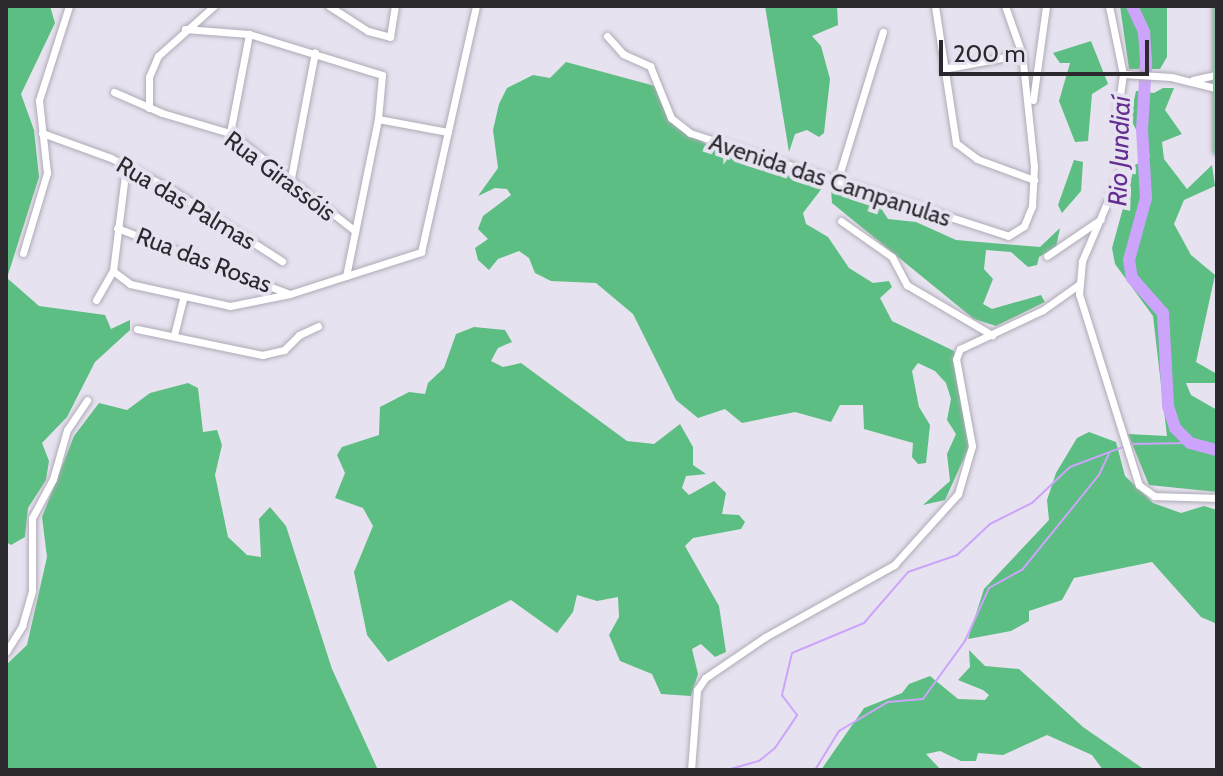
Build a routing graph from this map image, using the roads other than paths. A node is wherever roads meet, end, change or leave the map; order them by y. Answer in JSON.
{"nodes":[{"id":1,"x":69,"y":6,"type":"edge"},
{"id":2,"x":214,"y":6,"type":"edge"},
{"id":3,"x":329,"y":6,"type":"edge"},
{"id":4,"x":395,"y":6,"type":"edge"},
{"id":5,"x":476,"y":6,"type":"edge"},
{"id":6,"x":935,"y":6,"type":"edge"},
{"id":7,"x":1005,"y":6,"type":"edge"},
{"id":8,"x":1046,"y":6,"type":"edge"},
{"id":9,"x":1109,"y":6,"type":"edge"},
{"id":10,"x":1217,"y":6,"type":"edge"},
{"id":11,"x":185,"y":29,"type":"junction"},
{"id":12,"x":883,"y":32,"type":"dead end"},
{"id":13,"x":249,"y":34,"type":"junction"},
{"id":14,"x":607,"y":36,"type":"dead end"},
{"id":15,"x":315,"y":52,"type":"junction"},
{"id":16,"x":1022,"y":54,"type":"junction"},
{"id":17,"x":943,"y":69,"type":"junction"},
{"id":18,"x":1123,"y":74,"type":"junction"},
{"id":19,"x":1193,"y":80,"type":"junction"},
{"id":20,"x":1214,"y":81,"type":"junction"},
{"id":21,"x":114,"y":92,"type":"dead end"},
{"id":22,"x":149,"y":108,"type":"junction"},
{"id":23,"x":1032,"y":110,"type":"junction"},
{"id":24,"x":378,"y":119,"type":"junction"},
{"id":25,"x":448,"y":132,"type":"junction"},
{"id":26,"x":42,"y":133,"type":"junction"},
{"id":27,"x":230,"y":133,"type":"junction"},
{"id":28,"x":1217,"y":150,"type":"edge"},
{"id":29,"x":126,"y":166,"type":"junction"},
{"id":30,"x":1034,"y":180,"type":"junction"},
{"id":31,"x":837,"y":182,"type":"junction"},
{"id":32,"x":290,"y":183,"type":"junction"},
{"id":33,"x":1105,"y":216,"type":"junction"},
{"id":34,"x":841,"y":221,"type":"dead end"},
{"id":35,"x":117,"y":228,"type":"junction"},
{"id":36,"x":355,"y":231,"type":"junction"},
{"id":37,"x":23,"y":253,"type":"dead end"},
{"id":38,"x":1047,"y":256,"type":"dead end"},
{"id":39,"x":282,"y":261,"type":"dead end"},
{"id":40,"x":113,"y":271,"type":"junction"},
{"id":41,"x":346,"y":276,"type":"junction"},
{"id":42,"x":1078,"y":285,"type":"junction"},
{"id":43,"x":290,"y":294,"type":"junction"},
{"id":44,"x":183,"y":298,"type":"junction"},
{"id":45,"x":96,"y":300,"type":"dead end"},
{"id":46,"x":318,"y":326,"type":"dead end"},
{"id":47,"x":137,"y":329,"type":"dead end"},
{"id":48,"x":174,"y":335,"type":"junction"},
{"id":49,"x":992,"y":335,"type":"junction"},
{"id":50,"x":87,"y":400,"type":"dead end"},
{"id":51,"x":1217,"y":498,"type":"edge"},
{"id":52,"x":6,"y":652,"type":"edge"},
{"id":53,"x":691,"y":770,"type":"edge"}],
"edges":[{"from":1,"to":26,"type":"street"},
{"from":2,"to":11,"type":"street"},
{"from":3,"to":4,"type":"street"},
{"from":5,"to":25,"type":"street"},
{"from":6,"to":17,"type":"street"},
{"from":7,"to":16,"type":"street"},
{"from":8,"to":23,"type":"street"},
{"from":9,"to":18,"type":"street"},
{"from":10,"to":20,"type":"main road"},
{"from":11,"to":13,"type":"street"},
{"from":11,"to":22,"type":"street"},
{"from":12,"to":31,"type":"street"},
{"from":13,"to":15,"type":"street"},
{"from":13,"to":27,"type":"street"},
{"from":14,"to":31,"type":"street","name":"Avenida das Campanulas"},
{"from":15,"to":24,"type":"street"},
{"from":15,"to":32,"type":"street"},
{"from":16,"to":17,"type":"street"},
{"from":16,"to":23,"type":"street"},
{"from":17,"to":30,"type":"street"},
{"from":18,"to":19,"type":"street"},
{"from":18,"to":33,"type":"street"},
{"from":19,"to":20,"type":"street"},
{"from":19,"to":20,"type":"street"},
{"from":20,"to":28,"type":"main road"},
{"from":21,"to":22,"type":"street","name":"Rua Girassóis"},
{"from":22,"to":27,"type":"street","name":"Rua Girassóis"},
{"from":23,"to":30,"type":"street"},
{"from":24,"to":25,"type":"street"},
{"from":24,"to":36,"type":"street"},
{"from":25,"to":41,"type":"street"},
{"from":26,"to":29,"type":"street","name":"Rua das Palmas"},
{"from":26,"to":37,"type":"street"},
{"from":27,"to":32,"type":"street","name":"Rua Girassóis"},
{"from":29,"to":35,"type":"street"},
{"from":29,"to":39,"type":"street","name":"Rua das Palmas"},
{"from":30,"to":31,"type":"street","name":"Avenida das Campanulas"},
{"from":32,"to":36,"type":"street","name":"Rua Girassóis"},
{"from":33,"to":38,"type":"street"},
{"from":33,"to":42,"type":"street"},
{"from":34,"to":49,"type":"street"},
{"from":35,"to":40,"type":"street"},
{"from":35,"to":43,"type":"street","name":"Rua das Rosas"},
{"from":36,"to":41,"type":"street"},
{"from":40,"to":44,"type":"street"},
{"from":40,"to":45,"type":"street"},
{"from":41,"to":43,"type":"street"},
{"from":42,"to":49,"type":"street"},
{"from":42,"to":51,"type":"street"},
{"from":43,"to":44,"type":"street"},
{"from":44,"to":48,"type":"street"},
{"from":46,"to":48,"type":"street"},
{"from":47,"to":48,"type":"street"},
{"from":49,"to":53,"type":"street"},
{"from":50,"to":52,"type":"street"}]}
